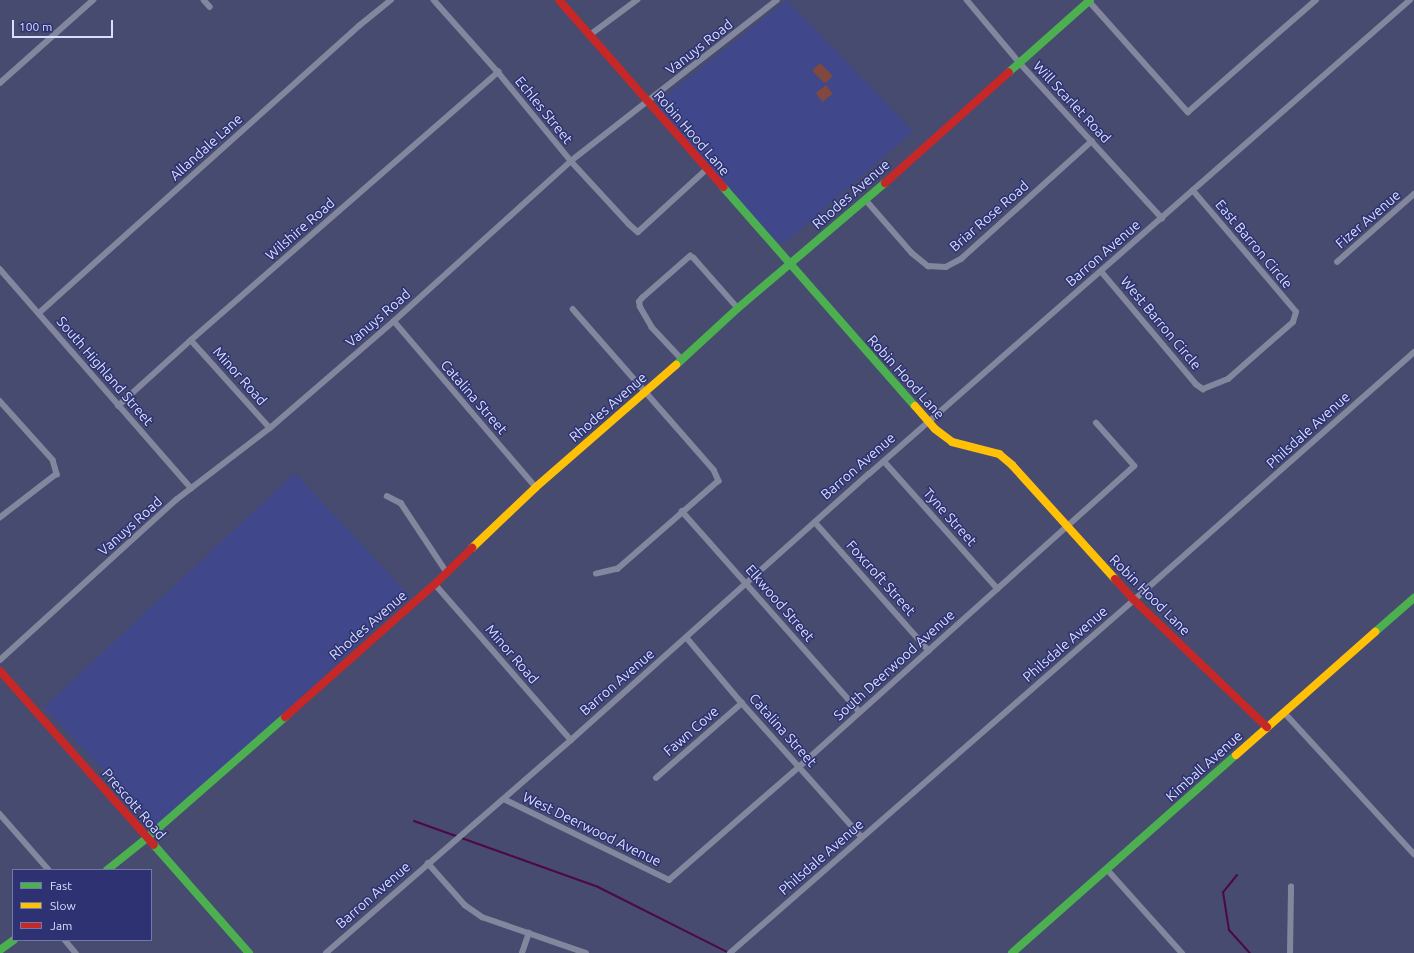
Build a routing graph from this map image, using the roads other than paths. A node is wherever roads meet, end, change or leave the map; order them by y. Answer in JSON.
{"nodes":[{"id":1,"x":93,"y":0,"type":"edge"},
{"id":2,"x":204,"y":0,"type":"edge"},
{"id":3,"x":391,"y":0,"type":"edge"},
{"id":4,"x":434,"y":0,"type":"edge"},
{"id":5,"x":559,"y":0,"type":"edge"},
{"id":6,"x":637,"y":0,"type":"edge"},
{"id":7,"x":777,"y":0,"type":"edge"},
{"id":8,"x":967,"y":0,"type":"edge"},
{"id":9,"x":1089,"y":0,"type":"edge"},
{"id":10,"x":1316,"y":0,"type":"edge"},
{"id":11,"x":1410,"y":0,"type":"edge"},
{"id":12,"x":210,"y":7,"type":"dead end"},
{"id":13,"x":590,"y":35,"type":"junction"},
{"id":14,"x":1019,"y":62,"type":"junction"},
{"id":15,"x":498,"y":72,"type":"junction"},
{"id":16,"x":0,"y":83,"type":"edge"},
{"id":17,"x":647,"y":103,"type":"junction"},
{"id":18,"x":1092,"y":141,"type":"junction"},
{"id":19,"x":571,"y":161,"type":"junction"},
{"id":20,"x":706,"y":170,"type":"junction"},
{"id":21,"x":1193,"y":191,"type":"junction"},
{"id":22,"x":1414,"y":194,"type":"edge"},
{"id":23,"x":866,"y":200,"type":"junction"},
{"id":24,"x":1162,"y":218,"type":"junction"},
{"id":25,"x":1337,"y":262,"type":"dead end"},
{"id":26,"x":788,"y":264,"type":"junction"},
{"id":27,"x":0,"y":269,"type":"edge"},
{"id":28,"x":1101,"y":271,"type":"junction"},
{"id":29,"x":738,"y":308,"type":"junction"},
{"id":30,"x":573,"y":309,"type":"dead end"},
{"id":31,"x":39,"y":313,"type":"junction"},
{"id":32,"x":394,"y":322,"type":"junction"},
{"id":33,"x":191,"y":340,"type":"junction"},
{"id":34,"x":1414,"y":352,"type":"edge"},
{"id":35,"x":682,"y":360,"type":"junction"},
{"id":36,"x":1203,"y":389,"type":"joint"},
{"id":37,"x":645,"y":392,"type":"junction"},
{"id":38,"x":0,"y":401,"type":"edge"},
{"id":39,"x":118,"y":406,"type":"junction"},
{"id":40,"x":928,"y":422,"type":"junction"},
{"id":41,"x":1096,"y":423,"type":"dead end"},
{"id":42,"x":270,"y":428,"type":"junction"},
{"id":43,"x":884,"y":461,"type":"junction"},
{"id":44,"x":536,"y":487,"type":"junction"},
{"id":45,"x":192,"y":488,"type":"junction"},
{"id":46,"x":387,"y":496,"type":"dead end"},
{"id":47,"x":682,"y":511,"type":"junction"},
{"id":48,"x":0,"y":518,"type":"edge"},
{"id":49,"x":815,"y":522,"type":"junction"},
{"id":50,"x":1067,"y":526,"type":"junction"},
{"id":51,"x":446,"y":571,"type":"junction"},
{"id":52,"x":597,"y":574,"type":"dead end"},
{"id":53,"x":746,"y":583,"type":"junction"},
{"id":54,"x":434,"y":584,"type":"junction"},
{"id":55,"x":998,"y":589,"type":"junction"},
{"id":56,"x":1414,"y":598,"type":"edge"},
{"id":57,"x":1134,"y":600,"type":"junction"},
{"id":58,"x":687,"y":638,"type":"junction"},
{"id":59,"x":929,"y":651,"type":"junction"},
{"id":60,"x":0,"y":660,"type":"edge"},
{"id":61,"x":0,"y":671,"type":"edge"},
{"id":62,"x":742,"y":703,"type":"junction"},
{"id":63,"x":860,"y":712,"type":"junction"},
{"id":64,"x":1284,"y":712,"type":"junction"},
{"id":65,"x":1267,"y":727,"type":"junction"},
{"id":66,"x":571,"y":740,"type":"junction"},
{"id":67,"x":800,"y":766,"type":"junction"},
{"id":68,"x":656,"y":778,"type":"dead end"},
{"id":69,"x":504,"y":799,"type":"junction"},
{"id":70,"x":0,"y":814,"type":"edge"},
{"id":71,"x":862,"y":837,"type":"junction"},
{"id":72,"x":147,"y":838,"type":"junction"},
{"id":73,"x":1413,"y":850,"type":"edge"},
{"id":74,"x":428,"y":863,"type":"junction"},
{"id":75,"x":48,"y":869,"type":"edge"},
{"id":76,"x":108,"y":869,"type":"edge"},
{"id":77,"x":1108,"y":869,"type":"junction"},
{"id":78,"x":669,"y":880,"type":"joint"},
{"id":79,"x":1291,"y":887,"type":"dead end"},
{"id":80,"x":529,"y":933,"type":"junction"},
{"id":81,"x":13,"y":941,"type":"edge"},
{"id":82,"x":66,"y":941,"type":"edge"},
{"id":83,"x":0,"y":950,"type":"edge"},
{"id":84,"x":76,"y":953,"type":"edge"},
{"id":85,"x":249,"y":953,"type":"edge"},
{"id":86,"x":326,"y":953,"type":"edge"},
{"id":87,"x":522,"y":953,"type":"edge"},
{"id":88,"x":586,"y":953,"type":"edge"},
{"id":89,"x":730,"y":953,"type":"edge"},
{"id":90,"x":1012,"y":953,"type":"edge"},
{"id":91,"x":1182,"y":953,"type":"edge"},
{"id":92,"x":1290,"y":953,"type":"edge"}],
"edges":[{"from":1,"to":16,"type":"street"},
{"from":2,"to":12,"type":"street"},
{"from":3,"to":31,"type":"street","name":"Allandale Lane"},
{"from":4,"to":15,"type":"street","name":"Echles Street"},
{"from":5,"to":13,"type":"main road","name":"Robin Hood Lane"},
{"from":6,"to":13,"type":"street"},
{"from":7,"to":17,"type":"street","name":"Vanuys Road"},
{"from":8,"to":14,"type":"street","name":"Will Scarlet Road"},
{"from":9,"to":10,"type":"street"},
{"from":9,"to":14,"type":"main road","name":"Rhodes Avenue"},
{"from":11,"to":21,"type":"street","name":"Barron Avenue"},
{"from":13,"to":17,"type":"main road","name":"Robin Hood Lane"},
{"from":14,"to":18,"type":"street","name":"Will Scarlet Road"},
{"from":14,"to":23,"type":"main road","name":"Rhodes Avenue"},
{"from":15,"to":19,"type":"street","name":"Echles Street"},
{"from":15,"to":33,"type":"street","name":"Wilshire Road"},
{"from":17,"to":19,"type":"street","name":"Vanuys Road"},
{"from":17,"to":20,"type":"main road","name":"Robin Hood Lane"},
{"from":18,"to":23,"type":"street","name":"Briar Rose Road"},
{"from":18,"to":24,"type":"street","name":"Will Scarlet Road"},
{"from":19,"to":20,"type":"street","name":"Echles Street"},
{"from":19,"to":32,"type":"street","name":"Vanuys Road"},
{"from":20,"to":26,"type":"main road","name":"Robin Hood Lane"},
{"from":21,"to":24,"type":"street","name":"Barron Avenue"},
{"from":21,"to":36,"type":"street","name":"East Barron Circle"},
{"from":22,"to":25,"type":"street","name":"Fizer Avenue"},
{"from":23,"to":26,"type":"main road","name":"Rhodes Avenue"},
{"from":24,"to":28,"type":"street","name":"Barron Avenue"},
{"from":26,"to":29,"type":"main road","name":"Rhodes Avenue"},
{"from":26,"to":40,"type":"main road","name":"Robin Hood Lane"},
{"from":27,"to":31,"type":"street","name":"South Highland Street"},
{"from":28,"to":36,"type":"street","name":"West Barron Circle"},
{"from":28,"to":40,"type":"street","name":"Barron Avenue"},
{"from":29,"to":35,"type":"main road","name":"Rhodes Avenue"},
{"from":29,"to":35,"type":"street"},
{"from":30,"to":37,"type":"street"},
{"from":31,"to":39,"type":"street","name":"South Highland Street"},
{"from":32,"to":42,"type":"street","name":"Vanuys Road"},
{"from":32,"to":44,"type":"street","name":"Catalina Street"},
{"from":33,"to":39,"type":"street","name":"Wilshire Road"},
{"from":33,"to":42,"type":"street","name":"Minor Road"},
{"from":34,"to":57,"type":"street","name":"Philsdale Avenue"},
{"from":35,"to":37,"type":"main road","name":"Rhodes Avenue"},
{"from":37,"to":44,"type":"main road","name":"Rhodes Avenue"},
{"from":37,"to":47,"type":"street"},
{"from":38,"to":48,"type":"street"},
{"from":39,"to":45,"type":"street","name":"South Highland Street"},
{"from":40,"to":43,"type":"street","name":"Barron Avenue"},
{"from":40,"to":50,"type":"main road","name":"Robin Hood Lane"},
{"from":41,"to":50,"type":"street","name":"South Deerwood Avenue"},
{"from":42,"to":45,"type":"street","name":"Vanuys Road"},
{"from":43,"to":49,"type":"street","name":"Barron Avenue"},
{"from":43,"to":55,"type":"street","name":"Tyne Street"},
{"from":44,"to":51,"type":"main road","name":"Rhodes Avenue"},
{"from":45,"to":60,"type":"street","name":"Vanuys Road"},
{"from":46,"to":51,"type":"street"},
{"from":47,"to":52,"type":"street"},
{"from":47,"to":53,"type":"street","name":"Elkwood Street"},
{"from":49,"to":53,"type":"street","name":"Barron Avenue"},
{"from":49,"to":59,"type":"street","name":"Foxcroft Street"},
{"from":50,"to":55,"type":"street","name":"South Deerwood Avenue"},
{"from":50,"to":57,"type":"main road","name":"Robin Hood Lane"},
{"from":51,"to":54,"type":"main road","name":"Rhodes Avenue"},
{"from":53,"to":58,"type":"street","name":"Barron Avenue"},
{"from":53,"to":63,"type":"street","name":"Elkwood Street"},
{"from":54,"to":66,"type":"street","name":"Minor Road"},
{"from":54,"to":72,"type":"main road","name":"Rhodes Avenue"},
{"from":55,"to":59,"type":"street","name":"South Deerwood Avenue"},
{"from":56,"to":64,"type":"main road","name":"Kimball Avenue"},
{"from":57,"to":65,"type":"main road","name":"Robin Hood Lane"},
{"from":57,"to":71,"type":"street","name":"Philsdale Avenue"},
{"from":58,"to":62,"type":"street","name":"Catalina Street"},
{"from":58,"to":66,"type":"street","name":"Barron Avenue"},
{"from":59,"to":63,"type":"street","name":"South Deerwood Avenue"},
{"from":61,"to":72,"type":"main road","name":"Prescott Road"},
{"from":62,"to":67,"type":"street","name":"Catalina Street"},
{"from":62,"to":68,"type":"street","name":"Fawn Cove"},
{"from":63,"to":67,"type":"street","name":"South Deerwood Avenue"},
{"from":64,"to":65,"type":"main road","name":"Kimball Avenue"},
{"from":64,"to":73,"type":"street"},
{"from":65,"to":77,"type":"main road","name":"Kimball Avenue"},
{"from":66,"to":69,"type":"street","name":"Barron Avenue"},
{"from":67,"to":71,"type":"street","name":"Catalina Street"},
{"from":67,"to":78,"type":"street","name":"South Deerwood Avenue"},
{"from":69,"to":74,"type":"street","name":"Barron Avenue"},
{"from":69,"to":78,"type":"street","name":"West Deerwood Avenue"},
{"from":70,"to":75,"type":"street"},
{"from":71,"to":89,"type":"street","name":"Philsdale Avenue"},
{"from":72,"to":76,"type":"main road"},
{"from":72,"to":85,"type":"main road","name":"Prescott Road"},
{"from":74,"to":80,"type":"street"},
{"from":74,"to":86,"type":"street","name":"Barron Avenue"},
{"from":77,"to":90,"type":"main road","name":"Kimball Avenue"},
{"from":77,"to":91,"type":"street"},
{"from":79,"to":92,"type":"street"},
{"from":80,"to":87,"type":"street"},
{"from":80,"to":88,"type":"street"},
{"from":81,"to":83,"type":"main road"},
{"from":82,"to":84,"type":"street"}]}
